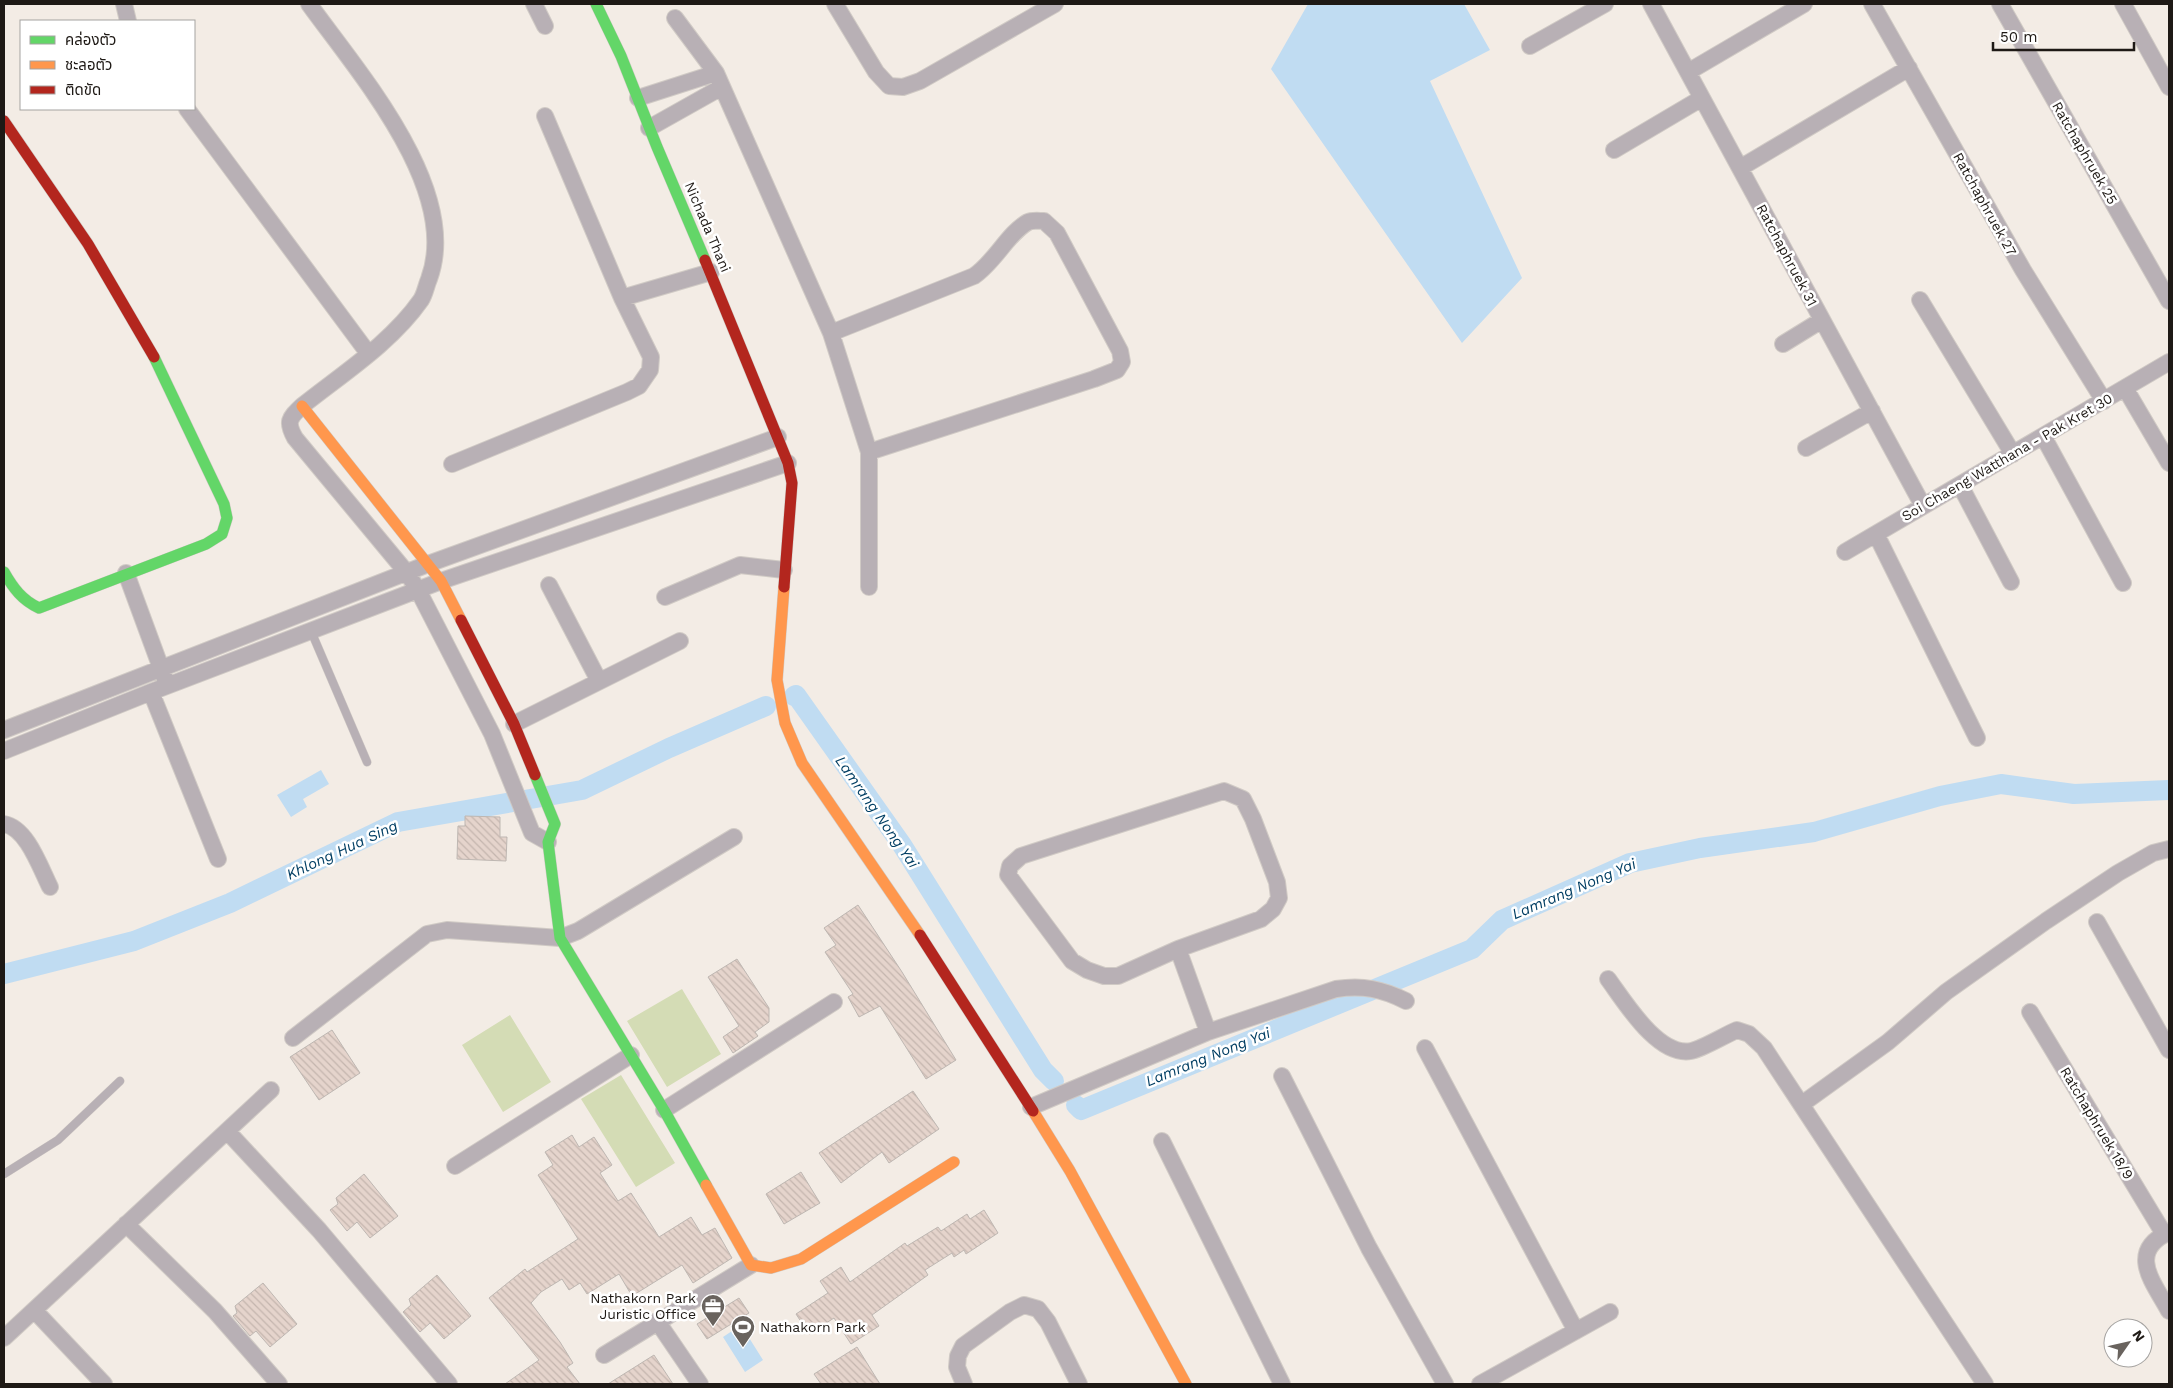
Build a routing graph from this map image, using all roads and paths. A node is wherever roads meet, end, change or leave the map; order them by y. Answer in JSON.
{"nodes":[{"id":1,"x":124,"y":4,"type":"edge"},
{"id":2,"x":309,"y":4,"type":"edge"},
{"id":3,"x":534,"y":4,"type":"edge"},
{"id":4,"x":596,"y":4,"type":"edge"},
{"id":5,"x":835,"y":4,"type":"edge"},
{"id":6,"x":1055,"y":4,"type":"edge"},
{"id":7,"x":1605,"y":4,"type":"edge"},
{"id":8,"x":1651,"y":4,"type":"edge"},
{"id":9,"x":1804,"y":4,"type":"edge"},
{"id":10,"x":1872,"y":4,"type":"edge"},
{"id":11,"x":2000,"y":4,"type":"edge"},
{"id":12,"x":2123,"y":4,"type":"edge"},
{"id":13,"x":675,"y":18,"type":"dead end"},
{"id":14,"x":128,"y":20,"type":"edge"},
{"id":15,"x":545,"y":26,"type":"dead end"},
{"id":16,"x":1530,"y":46,"type":"dead end"},
{"id":17,"x":1909,"y":68,"type":"junction"},
{"id":18,"x":1688,"y":72,"type":"junction"},
{"id":19,"x":719,"y":80,"type":"junction"},
{"id":20,"x":2169,"y":88,"type":"edge"},
{"id":21,"x":638,"y":98,"type":"junction"},
{"id":22,"x":1702,"y":98,"type":"junction"},
{"id":23,"x":188,"y":110,"type":"edge"},
{"id":24,"x":545,"y":116,"type":"dead end"},
{"id":25,"x":4,"y":120,"type":"edge"},
{"id":26,"x":649,"y":128,"type":"junction"},
{"id":27,"x":1614,"y":150,"type":"dead end"},
{"id":28,"x":1740,"y":168,"type":"junction"},
{"id":29,"x":711,"y":272,"type":"junction"},
{"id":30,"x":622,"y":298,"type":"junction"},
{"id":31,"x":1920,"y":300,"type":"dead end"},
{"id":32,"x":2169,"y":301,"type":"edge"},
{"id":33,"x":1822,"y":320,"type":"junction"},
{"id":34,"x":830,"y":333,"type":"junction"},
{"id":35,"x":1783,"y":344,"type":"dead end"},
{"id":36,"x":368,"y":353,"type":"junction"},
{"id":37,"x":2169,"y":362,"type":"edge"},
{"id":38,"x":2125,"y":388,"type":"junction"},
{"id":39,"x":2104,"y":401,"type":"junction"},
{"id":40,"x":302,"y":406,"type":"junction"},
{"id":41,"x":1872,"y":411,"type":"junction"},
{"id":42,"x":2043,"y":436,"type":"junction"},
{"id":43,"x":778,"y":437,"type":"junction"},
{"id":44,"x":1806,"y":448,"type":"dead end"},
{"id":45,"x":869,"y":452,"type":"junction"},
{"id":46,"x":2013,"y":454,"type":"junction"},
{"id":47,"x":788,"y":463,"type":"junction"},
{"id":48,"x":2169,"y":463,"type":"edge"},
{"id":49,"x":452,"y":464,"type":"dead end"},
{"id":50,"x":1960,"y":485,"type":"junction"},
{"id":51,"x":1924,"y":506,"type":"junction"},
{"id":52,"x":1876,"y":534,"type":"junction"},
{"id":53,"x":1846,"y":552,"type":"dead end"},
{"id":54,"x":428,"y":564,"type":"junction"},
{"id":55,"x":784,"y":570,"type":"junction"},
{"id":56,"x":4,"y":572,"type":"edge"},
{"id":57,"x":126,"y":573,"type":"junction"},
{"id":58,"x":407,"y":573,"type":"junction"},
{"id":59,"x":440,"y":581,"type":"junction"},
{"id":60,"x":2011,"y":582,"type":"dead end"},
{"id":61,"x":2124,"y":583,"type":"dead end"},
{"id":62,"x":549,"y":585,"type":"dead end"},
{"id":63,"x":869,"y":587,"type":"dead end"},
{"id":64,"x":418,"y":590,"type":"junction"},
{"id":65,"x":664,"y":596,"type":"dead end"},
{"id":66,"x":311,"y":631,"type":"junction"},
{"id":67,"x":680,"y":641,"type":"dead end"},
{"id":68,"x":162,"y":669,"type":"junction"},
{"id":69,"x":599,"y":681,"type":"junction"},
{"id":70,"x":168,"y":686,"type":"junction"},
{"id":71,"x":152,"y":692,"type":"junction"},
{"id":72,"x":514,"y":724,"type":"junction"},
{"id":73,"x":4,"y":730,"type":"edge"},
{"id":74,"x":1977,"y":738,"type":"dead end"},
{"id":75,"x":4,"y":751,"type":"edge"},
{"id":76,"x":368,"y":762,"type":"dead end"},
{"id":77,"x":4,"y":824,"type":"edge"},
{"id":78,"x":734,"y":838,"type":"dead end"},
{"id":79,"x":548,"y":842,"type":"junction"},
{"id":80,"x":2169,"y":850,"type":"edge"},
{"id":81,"x":218,"y":859,"type":"dead end"},
{"id":82,"x":50,"y":887,"type":"dead end"},
{"id":83,"x":2097,"y":922,"type":"dead end"},
{"id":84,"x":560,"y":938,"type":"junction"},
{"id":85,"x":1178,"y":949,"type":"junction"},
{"id":86,"x":1608,"y":979,"type":"dead end"},
{"id":87,"x":1399,"y":998,"type":"dead end"},
{"id":88,"x":834,"y":1002,"type":"dead end"},
{"id":89,"x":2030,"y":1012,"type":"dead end"},
{"id":90,"x":1208,"y":1032,"type":"junction"},
{"id":91,"x":292,"y":1038,"type":"dead end"},
{"id":92,"x":1425,"y":1048,"type":"dead end"},
{"id":93,"x":2169,"y":1050,"type":"edge"},
{"id":94,"x":630,"y":1055,"type":"junction"},
{"id":95,"x":1282,"y":1076,"type":"dead end"},
{"id":96,"x":120,"y":1081,"type":"dead end"},
{"id":97,"x":271,"y":1090,"type":"dead end"},
{"id":98,"x":1802,"y":1104,"type":"junction"},
{"id":99,"x":1031,"y":1107,"type":"junction"},
{"id":100,"x":664,"y":1110,"type":"junction"},
{"id":101,"x":227,"y":1131,"type":"junction"},
{"id":102,"x":1162,"y":1141,"type":"dead end"},
{"id":103,"x":954,"y":1162,"type":"dead end"},
{"id":104,"x":455,"y":1166,"type":"dead end"},
{"id":105,"x":4,"y":1174,"type":"edge"},
{"id":106,"x":126,"y":1224,"type":"junction"},
{"id":107,"x":2167,"y":1233,"type":"edge"},
{"id":108,"x":751,"y":1265,"type":"junction"},
{"id":109,"x":34,"y":1310,"type":"junction"},
{"id":110,"x":2169,"y":1311,"type":"edge"},
{"id":111,"x":1610,"y":1312,"type":"dead end"},
{"id":112,"x":657,"y":1321,"type":"junction"},
{"id":113,"x":1576,"y":1331,"type":"junction"},
{"id":114,"x":4,"y":1338,"type":"edge"},
{"id":115,"x":604,"y":1355,"type":"dead end"},
{"id":116,"x":104,"y":1384,"type":"edge"},
{"id":117,"x":279,"y":1384,"type":"edge"},
{"id":118,"x":449,"y":1384,"type":"edge"},
{"id":119,"x":700,"y":1384,"type":"edge"},
{"id":120,"x":964,"y":1384,"type":"edge"},
{"id":121,"x":1080,"y":1384,"type":"edge"},
{"id":122,"x":1186,"y":1384,"type":"edge"},
{"id":123,"x":1282,"y":1384,"type":"edge"},
{"id":124,"x":1445,"y":1384,"type":"edge"},
{"id":125,"x":1480,"y":1384,"type":"edge"},
{"id":126,"x":1985,"y":1384,"type":"edge"}],
"edges":[{"from":1,"to":14,"type":"street"},
{"from":2,"to":36,"type":"street"},
{"from":3,"to":15,"type":"street"},
{"from":4,"to":21,"type":"street","name":"Nichada Thani"},
{"from":5,"to":6,"type":"street"},
{"from":7,"to":16,"type":"street"},
{"from":8,"to":18,"type":"street","name":"Ratchaphruek 31"},
{"from":9,"to":18,"type":"street"},
{"from":10,"to":17,"type":"street","name":"Ratchaphruek 27"},
{"from":11,"to":32,"type":"street","name":"Ratchaphruek 25"},
{"from":12,"to":20,"type":"street"},
{"from":13,"to":19,"type":"street"},
{"from":17,"to":28,"type":"street"},
{"from":17,"to":39,"type":"street","name":"Ratchaphruek 27"},
{"from":18,"to":22,"type":"street","name":"Ratchaphruek 31"},
{"from":19,"to":21,"type":"street"},
{"from":19,"to":26,"type":"street"},
{"from":19,"to":34,"type":"street"},
{"from":21,"to":26,"type":"street","name":"Nichada Thani"},
{"from":22,"to":27,"type":"street"},
{"from":22,"to":28,"type":"street","name":"Ratchaphruek 31"},
{"from":23,"to":36,"type":"street"},
{"from":24,"to":30,"type":"street"},
{"from":25,"to":57,"type":"street"},
{"from":26,"to":29,"type":"street","name":"Nichada Thani"},
{"from":28,"to":33,"type":"street","name":"Ratchaphruek 31"},
{"from":29,"to":30,"type":"street"},
{"from":29,"to":43,"type":"street","name":"Nichada Thani"},
{"from":30,"to":49,"type":"street"},
{"from":31,"to":46,"type":"street"},
{"from":33,"to":35,"type":"street"},
{"from":33,"to":41,"type":"street","name":"Ratchaphruek 31"},
{"from":34,"to":45,"type":"street"},
{"from":34,"to":45,"type":"street"},
{"from":36,"to":40,"type":"street"},
{"from":37,"to":38,"type":"street","name":"Soi Chaeng Watthana - Pak Kret 30"},
{"from":38,"to":39,"type":"street","name":"Soi Chaeng Watthana - Pak Kret 30"},
{"from":38,"to":48,"type":"street"},
{"from":39,"to":42,"type":"street","name":"Soi Chaeng Watthana - Pak Kret 30"},
{"from":40,"to":54,"type":"street"},
{"from":40,"to":58,"type":"street"},
{"from":41,"to":44,"type":"street"},
{"from":41,"to":51,"type":"street","name":"Ratchaphruek 31"},
{"from":42,"to":46,"type":"street","name":"Soi Chaeng Watthana - Pak Kret 30"},
{"from":42,"to":61,"type":"street"},
{"from":43,"to":47,"type":"street","name":"Nichada Thani"},
{"from":43,"to":54,"type":"street"},
{"from":45,"to":63,"type":"street"},
{"from":46,"to":50,"type":"street","name":"Soi Chaeng Watthana - Pak Kret 30"},
{"from":47,"to":55,"type":"street","name":"Nichada Thani"},
{"from":47,"to":59,"type":"street"},
{"from":50,"to":51,"type":"street","name":"Soi Chaeng Watthana - Pak Kret 30"},
{"from":50,"to":60,"type":"street"},
{"from":51,"to":52,"type":"street","name":"Soi Chaeng Watthana - Pak Kret 30"},
{"from":52,"to":53,"type":"street","name":"Soi Chaeng Watthana - Pak Kret 30"},
{"from":52,"to":74,"type":"street"},
{"from":54,"to":58,"type":"street"},
{"from":54,"to":59,"type":"street"},
{"from":55,"to":65,"type":"street"},
{"from":55,"to":99,"type":"street","name":"Nichada Thani"},
{"from":56,"to":57,"type":"street"},
{"from":57,"to":68,"type":"street"},
{"from":58,"to":64,"type":"street"},
{"from":58,"to":68,"type":"street"},
{"from":59,"to":64,"type":"street"},
{"from":59,"to":72,"type":"street"},
{"from":62,"to":69,"type":"street"},
{"from":64,"to":66,"type":"street"},
{"from":64,"to":79,"type":"street"},
{"from":66,"to":70,"type":"street"},
{"from":66,"to":76,"type":"lane"},
{"from":67,"to":69,"type":"street"},
{"from":68,"to":70,"type":"street"},
{"from":68,"to":73,"type":"street"},
{"from":69,"to":72,"type":"street"},
{"from":70,"to":71,"type":"street"},
{"from":71,"to":75,"type":"street"},
{"from":71,"to":81,"type":"street"},
{"from":72,"to":79,"type":"street"},
{"from":77,"to":82,"type":"street"},
{"from":78,"to":84,"type":"street"},
{"from":79,"to":84,"type":"street"},
{"from":80,"to":98,"type":"street"},
{"from":83,"to":93,"type":"street"},
{"from":84,"to":91,"type":"street"},
{"from":84,"to":94,"type":"street"},
{"from":85,"to":85,"type":"street"},
{"from":85,"to":90,"type":"street"},
{"from":86,"to":98,"type":"street"},
{"from":87,"to":90,"type":"street"},
{"from":88,"to":100,"type":"street"},
{"from":89,"to":107,"type":"street","name":"Ratchaphruek 18/9"},
{"from":90,"to":99,"type":"street"},
{"from":92,"to":113,"type":"street"},
{"from":94,"to":100,"type":"street"},
{"from":94,"to":104,"type":"street"},
{"from":95,"to":124,"type":"street"},
{"from":96,"to":105,"type":"lane"},
{"from":97,"to":101,"type":"street"},
{"from":98,"to":126,"type":"street"},
{"from":99,"to":122,"type":"street","name":"Nichada Thani"},
{"from":100,"to":108,"type":"street"},
{"from":101,"to":106,"type":"street"},
{"from":101,"to":118,"type":"street"},
{"from":102,"to":123,"type":"street"},
{"from":103,"to":108,"type":"street"},
{"from":106,"to":109,"type":"street"},
{"from":106,"to":117,"type":"street"},
{"from":107,"to":110,"type":"street"},
{"from":108,"to":112,"type":"street"},
{"from":109,"to":114,"type":"street"},
{"from":109,"to":116,"type":"street"},
{"from":111,"to":113,"type":"street"},
{"from":112,"to":115,"type":"street"},
{"from":112,"to":119,"type":"street"},
{"from":113,"to":125,"type":"street"},
{"from":120,"to":121,"type":"street"}]}
